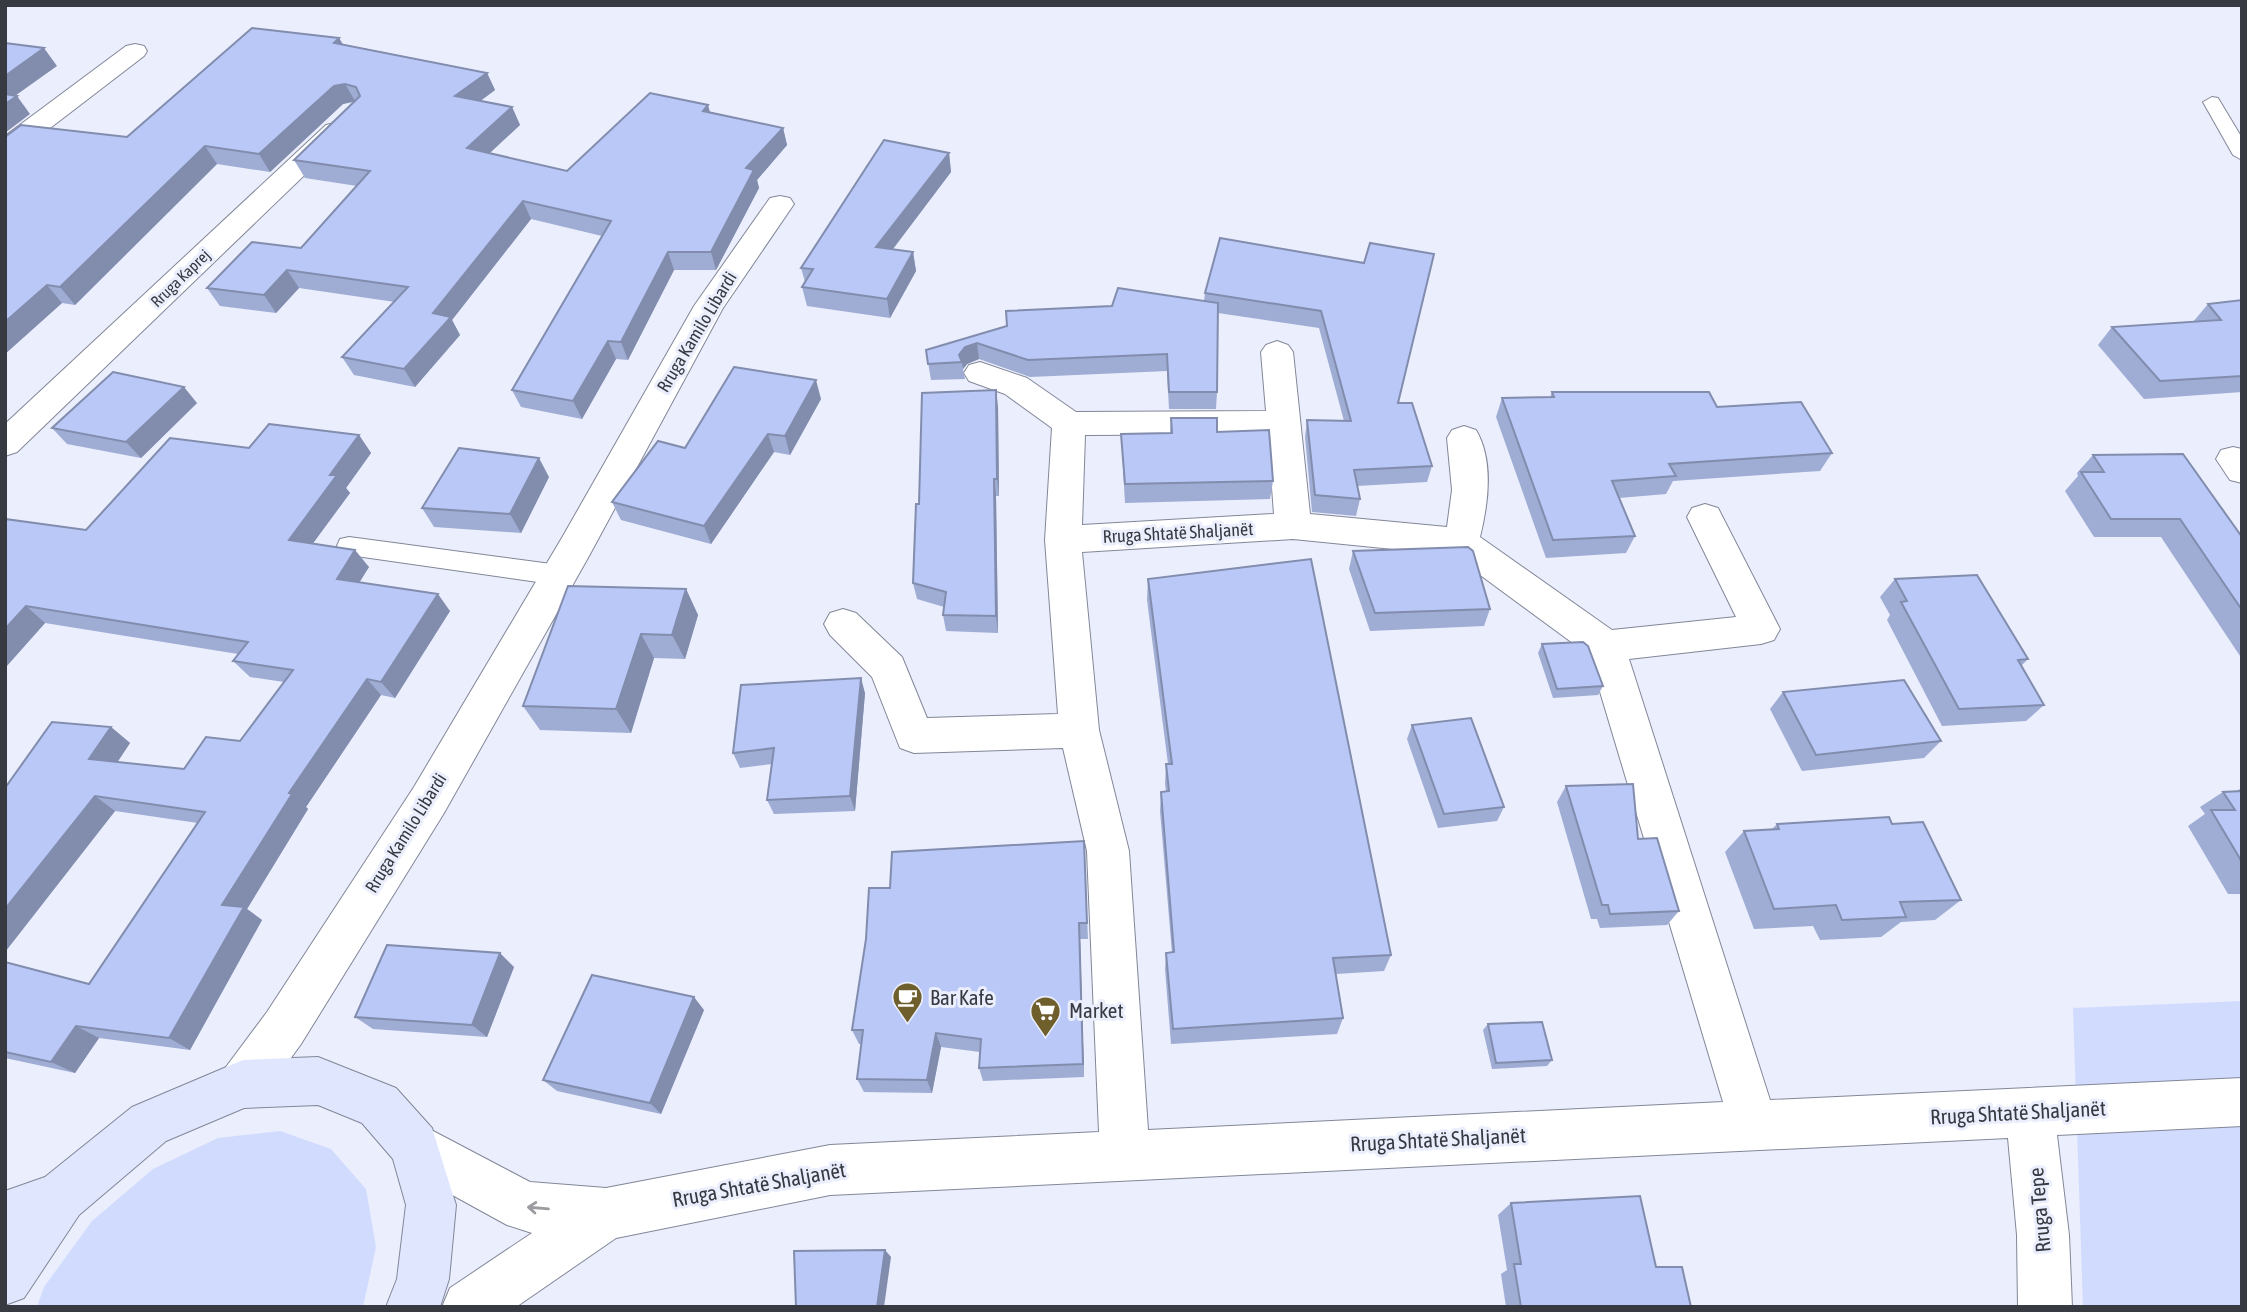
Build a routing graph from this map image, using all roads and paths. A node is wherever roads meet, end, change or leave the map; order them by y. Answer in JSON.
{"nodes":[{"id":1,"x":135,"y":51,"type":"dead end"},
{"id":2,"x":2212,"y":102,"type":"dead end"},
{"id":3,"x":354,"y":112,"type":"edge"},
{"id":4,"x":5,"y":149,"type":"edge"},
{"id":5,"x":2242,"y":155,"type":"edge"},
{"id":6,"x":780,"y":204,"type":"dead end"},
{"id":7,"x":1277,"y":352,"type":"dead end"},
{"id":8,"x":980,"y":373,"type":"dead end"},
{"id":9,"x":1284,"y":422,"type":"junction"},
{"id":10,"x":1069,"y":424,"type":"junction"},
{"id":11,"x":1464,"y":438,"type":"dead end"},
{"id":12,"x":5,"y":444,"type":"edge"},
{"id":13,"x":1705,"y":517,"type":"dead end"},
{"id":14,"x":1293,"y":527,"type":"junction"},
{"id":15,"x":1063,"y":540,"type":"junction"},
{"id":16,"x":1461,"y":542,"type":"junction"},
{"id":17,"x":349,"y":546,"type":"edge"},
{"id":18,"x":559,"y":575,"type":"junction"},
{"id":19,"x":842,"y":624,"type":"dead end"},
{"id":20,"x":1606,"y":646,"type":"junction"},
{"id":21,"x":1079,"y":730,"type":"junction"},
{"id":22,"x":243,"y":1084,"type":"junction"},
{"id":23,"x":2242,"y":1102,"type":"edge"},
{"id":24,"x":2031,"y":1114,"type":"junction"},
{"id":25,"x":1753,"y":1124,"type":"junction"},
{"id":26,"x":414,"y":1146,"type":"junction"},
{"id":27,"x":1124,"y":1156,"type":"junction"},
{"id":28,"x":61,"y":1197,"type":"junction"},
{"id":29,"x":606,"y":1214,"type":"junction"},
{"id":30,"x":5,"y":1217,"type":"edge"},
{"id":31,"x":5,"y":1279,"type":"edge"},
{"id":32,"x":413,"y":1307,"type":"edge"},
{"id":33,"x":469,"y":1307,"type":"edge"},
{"id":34,"x":2045,"y":1307,"type":"edge"}],
"edges":[{"from":1,"to":4,"type":"street"},
{"from":2,"to":5,"type":"lane"},
{"from":3,"to":12,"type":"street","name":"Rruga Kaprej"},
{"from":6,"to":18,"type":"street","name":"Rruga Kamilo Libardi"},
{"from":7,"to":9,"type":"street"},
{"from":8,"to":10,"type":"street"},
{"from":9,"to":10,"type":"street"},
{"from":9,"to":14,"type":"street"},
{"from":10,"to":15,"type":"street"},
{"from":11,"to":16,"type":"street"},
{"from":13,"to":20,"type":"street"},
{"from":14,"to":15,"type":"street","name":"Rruga Shtatë Shaljanët"},
{"from":14,"to":16,"type":"street","name":"Rruga Shtatë Shaljanët"},
{"from":15,"to":21,"type":"street"},
{"from":16,"to":20,"type":"street"},
{"from":17,"to":18,"type":"lane"},
{"from":18,"to":22,"type":"street","name":"Rruga Kamilo Libardi"},
{"from":19,"to":21,"type":"street"},
{"from":20,"to":25,"type":"street"},
{"from":21,"to":27,"type":"street"},
{"from":22,"to":26,"type":"main road"},
{"from":22,"to":28,"type":"main road"},
{"from":23,"to":24,"type":"street","name":"Rruga Shtatë Shaljanët"},
{"from":24,"to":25,"type":"street","name":"Rruga Shtatë Shaljanët"},
{"from":24,"to":34,"type":"street","name":"Rruga Tepe"},
{"from":25,"to":27,"type":"street","name":"Rruga Shtatë Shaljanët"},
{"from":29,"to":26,"type":"street","name":"Rruga Shtatë Shaljanët","one_way":true},
{"from":26,"to":32,"type":"main road"},
{"from":27,"to":29,"type":"street","name":"Rruga Shtatë Shaljanët"},
{"from":28,"to":30,"type":"main road"},
{"from":28,"to":31,"type":"main road"},
{"from":29,"to":33,"type":"street","name":"Rruga Shtatë Shaljanët"}]}
